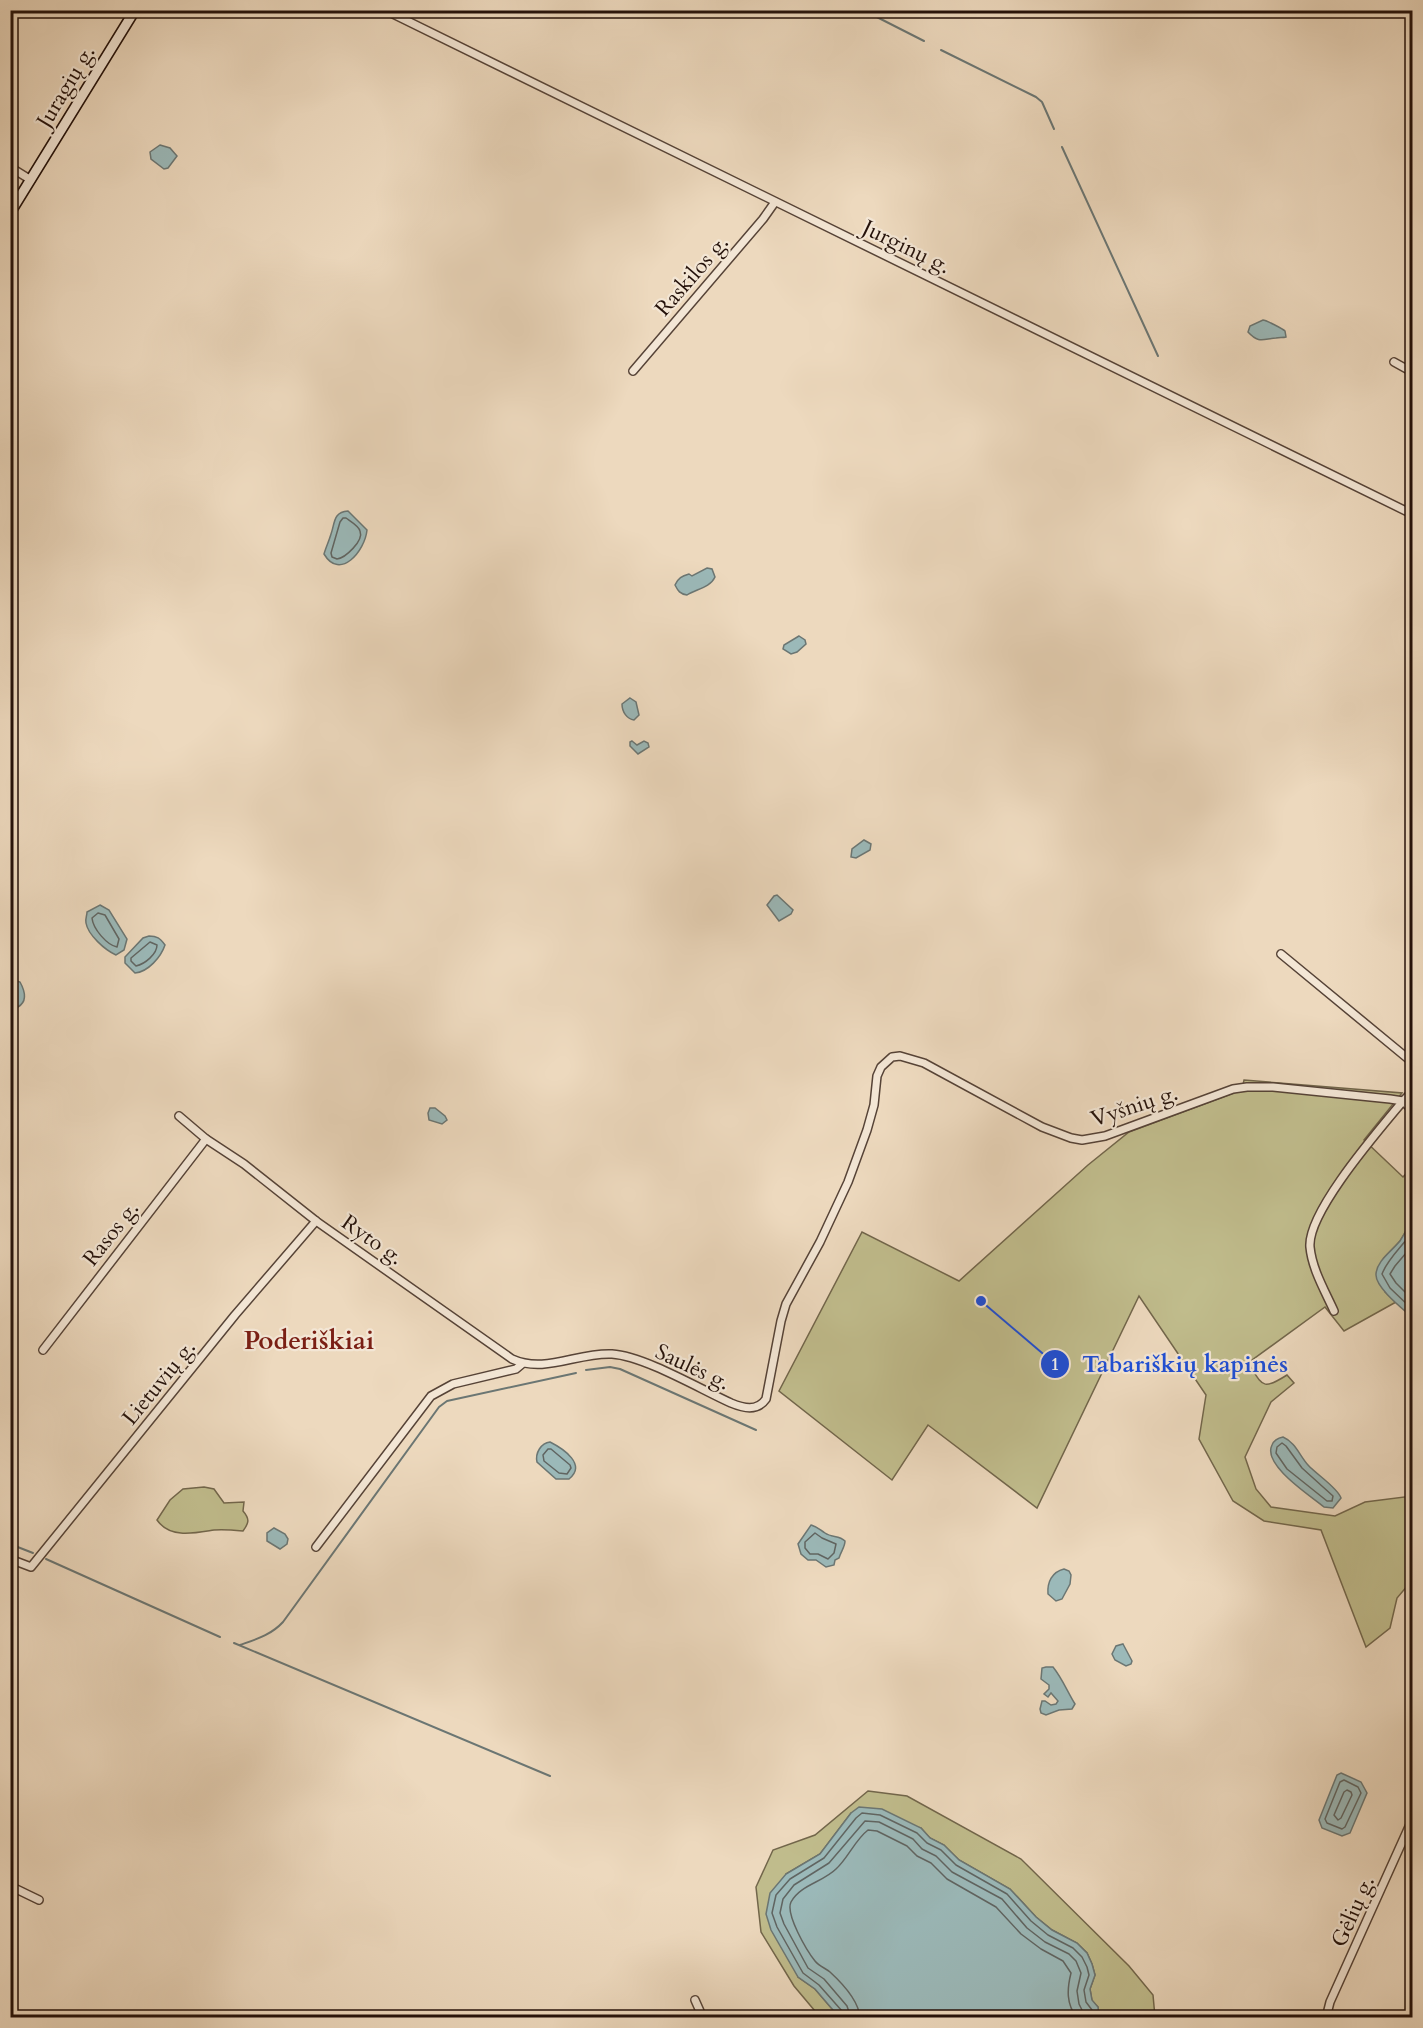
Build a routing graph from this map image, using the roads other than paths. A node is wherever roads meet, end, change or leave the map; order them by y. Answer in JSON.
{"nodes":[{"id":1,"x":135,"y":10,"type":"edge"},
{"id":2,"x":385,"y":10,"type":"edge"},
{"id":3,"x":10,"y":167,"type":"edge"},
{"id":4,"x":31,"y":180,"type":"junction"},
{"id":5,"x":775,"y":202,"type":"junction"},
{"id":6,"x":10,"y":213,"type":"edge"},
{"id":7,"x":1394,"y":362,"type":"dead end"},
{"id":8,"x":633,"y":371,"type":"dead end"},
{"id":9,"x":1413,"y":372,"type":"edge"},
{"id":10,"x":1413,"y":514,"type":"edge"},
{"id":11,"x":1281,"y":954,"type":"dead end"},
{"id":12,"x":892,"y":1057,"type":"joint"},
{"id":13,"x":1413,"y":1062,"type":"edge"},
{"id":14,"x":1413,"y":1092,"type":"edge"},
{"id":15,"x":1403,"y":1101,"type":"junction"},
{"id":16,"x":1413,"y":1110,"type":"edge"},
{"id":17,"x":179,"y":1116,"type":"dead end"},
{"id":18,"x":206,"y":1139,"type":"junction"},
{"id":19,"x":316,"y":1221,"type":"junction"},
{"id":20,"x":1334,"y":1311,"type":"dead end"},
{"id":21,"x":43,"y":1350,"type":"dead end"},
{"id":22,"x":522,"y":1364,"type":"junction"},
{"id":23,"x":316,"y":1547,"type":"dead end"},
{"id":24,"x":10,"y":1559,"type":"edge"},
{"id":25,"x":1413,"y":1820,"type":"edge"},
{"id":26,"x":10,"y":1886,"type":"edge"},
{"id":27,"x":39,"y":1900,"type":"dead end"},
{"id":28,"x":695,"y":2000,"type":"dead end"},
{"id":29,"x":704,"y":2018,"type":"edge"},
{"id":30,"x":1326,"y":2018,"type":"edge"}],
"edges":[{"from":1,"to":4,"type":"main road","name":"Juragių g."},
{"from":2,"to":5,"type":"street","name":"Jurginų g."},
{"from":3,"to":4,"type":"street"},
{"from":4,"to":6,"type":"main road","name":"Juragių g."},
{"from":5,"to":8,"type":"street","name":"Raskilos g."},
{"from":5,"to":10,"type":"street","name":"Jurginų g."},
{"from":7,"to":9,"type":"street"},
{"from":11,"to":13,"type":"street"},
{"from":12,"to":15,"type":"street","name":"Vyšnių g."},
{"from":12,"to":22,"type":"street","name":"Saulės g."},
{"from":14,"to":15,"type":"street"},
{"from":15,"to":16,"type":"street"},
{"from":15,"to":20,"type":"street"},
{"from":17,"to":18,"type":"street","name":"Ryto g."},
{"from":18,"to":19,"type":"street","name":"Ryto g."},
{"from":18,"to":21,"type":"street","name":"Rasos g."},
{"from":19,"to":22,"type":"street","name":"Ryto g."},
{"from":19,"to":24,"type":"street","name":"Lietuvių g."},
{"from":22,"to":23,"type":"street","name":"Saulės g."},
{"from":25,"to":30,"type":"street","name":"Gėlių g."},
{"from":26,"to":27,"type":"street"},
{"from":28,"to":29,"type":"street"}]}
